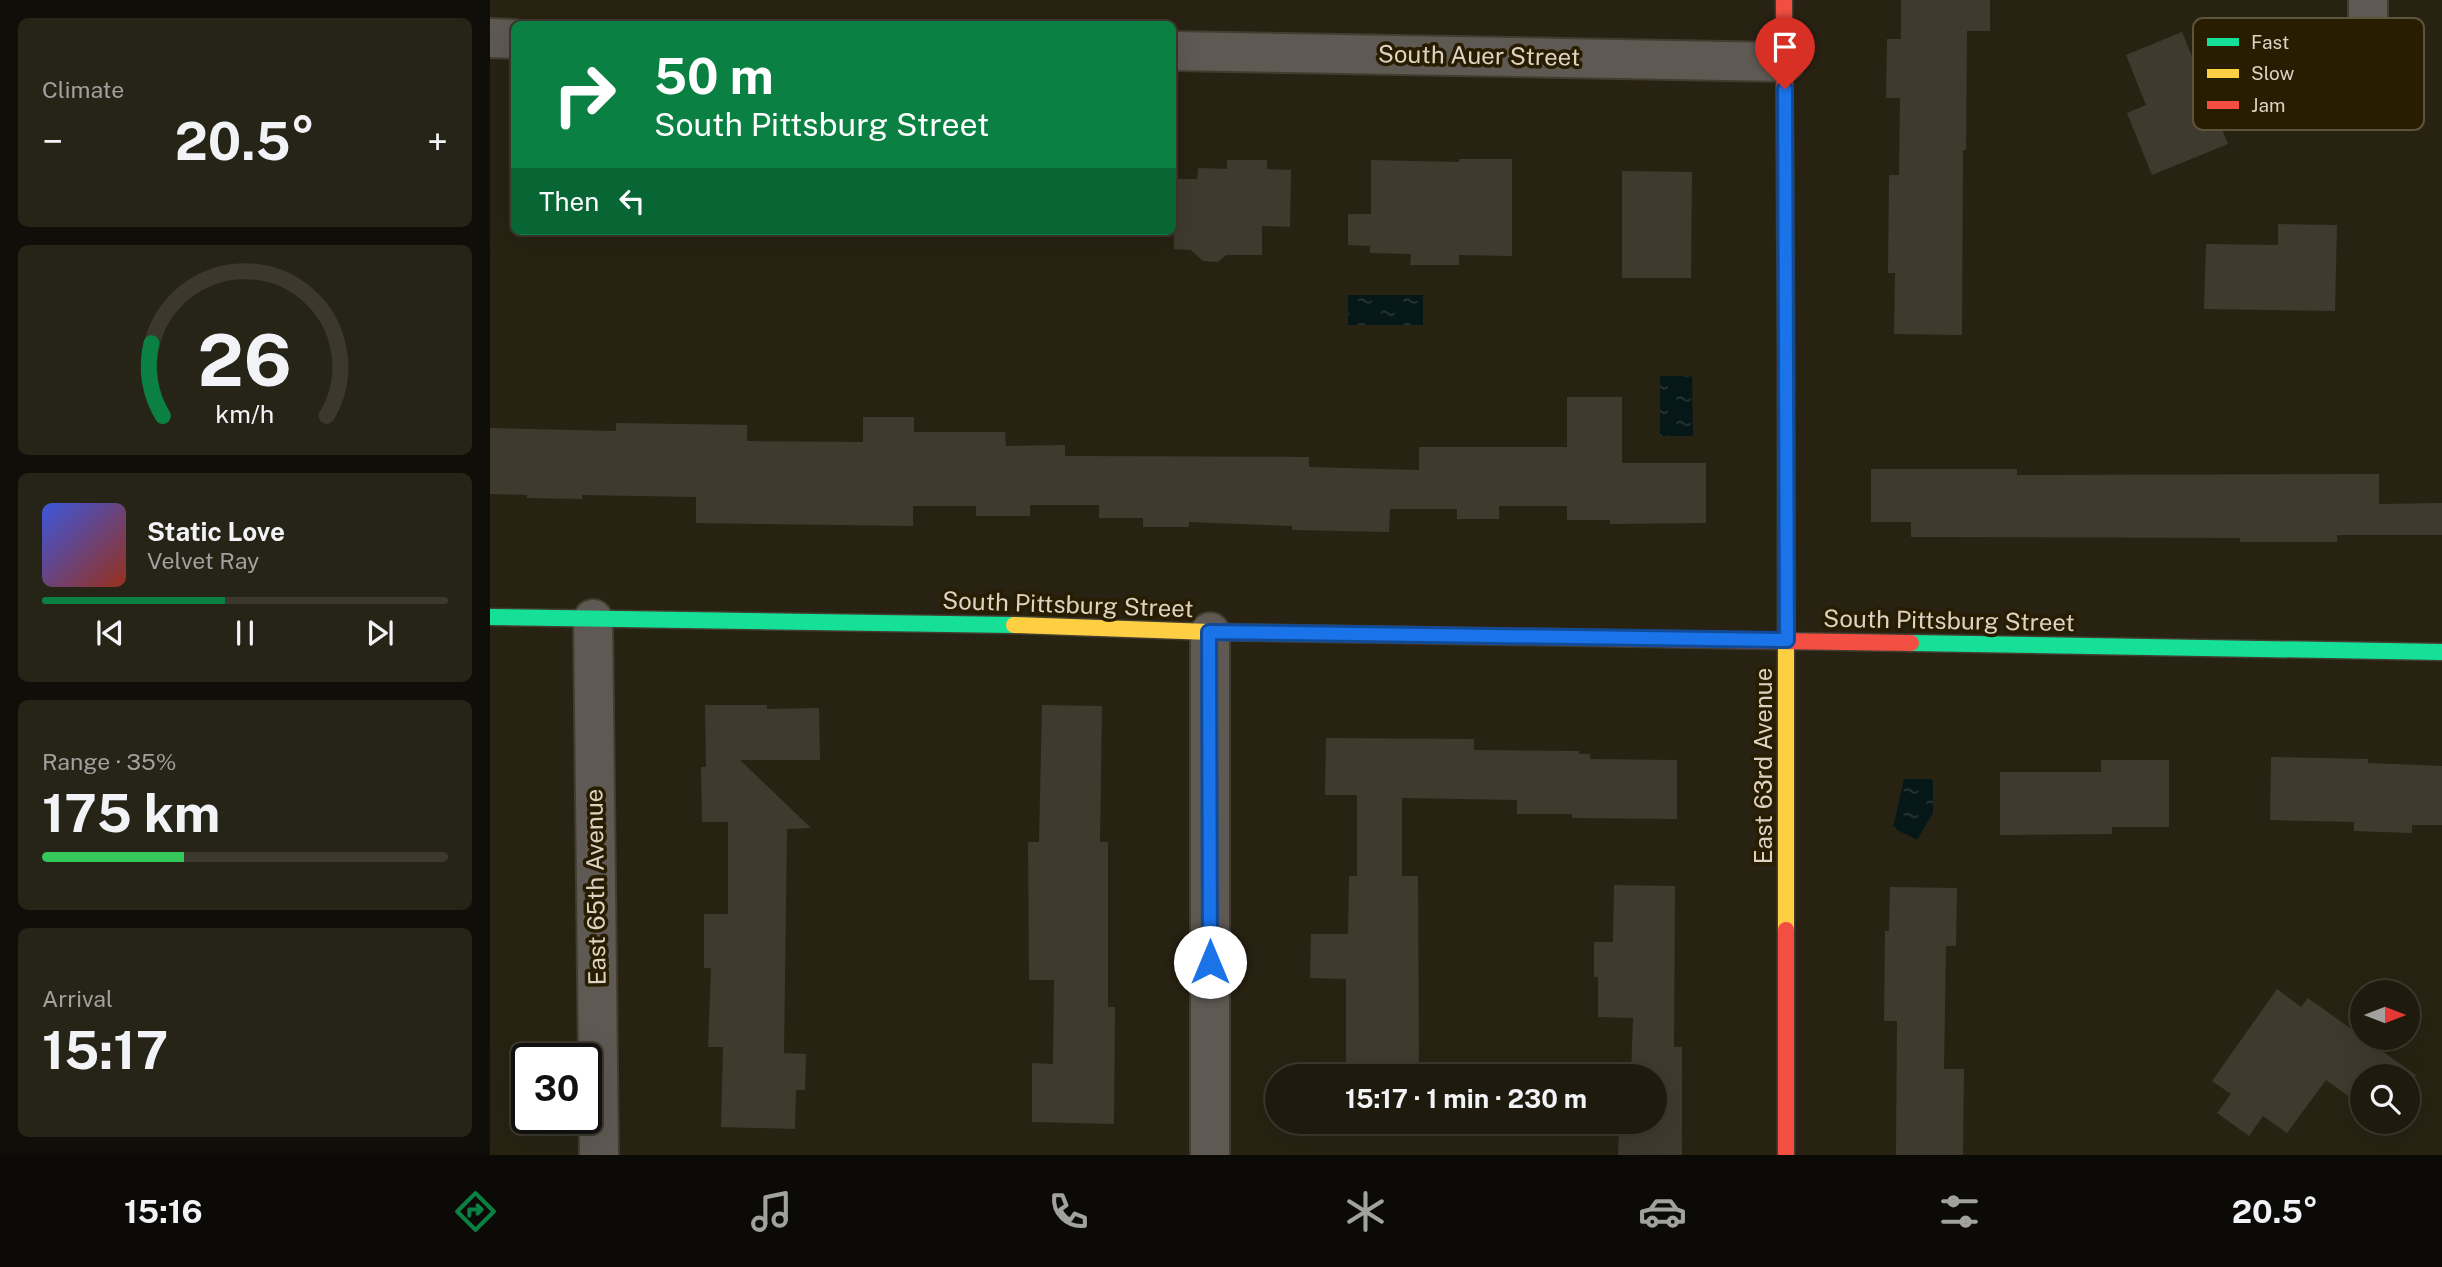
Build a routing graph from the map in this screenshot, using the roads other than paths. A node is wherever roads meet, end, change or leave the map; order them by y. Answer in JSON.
{"nodes":[{"id":1,"x":1784,"y":0,"type":"edge"},
{"id":2,"x":2368,"y":0,"type":"edge"},
{"id":3,"x":2368,"y":18,"type":"edge"},
{"id":4,"x":490,"y":38,"type":"edge"},
{"id":5,"x":511,"y":39,"type":"edge"},
{"id":6,"x":1176,"y":51,"type":"edge"},
{"id":7,"x":1785,"y":62,"type":"junction"},
{"id":8,"x":490,"y":617,"type":"edge"},
{"id":9,"x":593,"y":619,"type":"junction"},
{"id":10,"x":1209,"y":632,"type":"junction"},
{"id":11,"x":1787,"y":640,"type":"junction"},
{"id":12,"x":2442,"y":652,"type":"edge"},
{"id":13,"x":599,"y":1155,"type":"edge"},
{"id":14,"x":1210,"y":1155,"type":"edge"},
{"id":15,"x":1786,"y":1155,"type":"edge"}],
"edges":[{"from":1,"to":7,"type":"street","name":"East 63rd Avenue"},
{"from":2,"to":3,"type":"street"},
{"from":4,"to":5,"type":"street"},
{"from":6,"to":7,"type":"street","name":"South Auer Street"},
{"from":7,"to":11,"type":"street","name":"East 63rd Avenue"},
{"from":8,"to":9,"type":"street","name":"South Pittsburg Street"},
{"from":9,"to":10,"type":"street","name":"South Pittsburg Street"},
{"from":9,"to":13,"type":"street","name":"East 65th Avenue"},
{"from":10,"to":11,"type":"street","name":"South Pittsburg Street"},
{"from":10,"to":14,"type":"street"},
{"from":11,"to":12,"type":"street","name":"South Pittsburg Street"},
{"from":11,"to":15,"type":"street","name":"East 63rd Avenue"}]}
